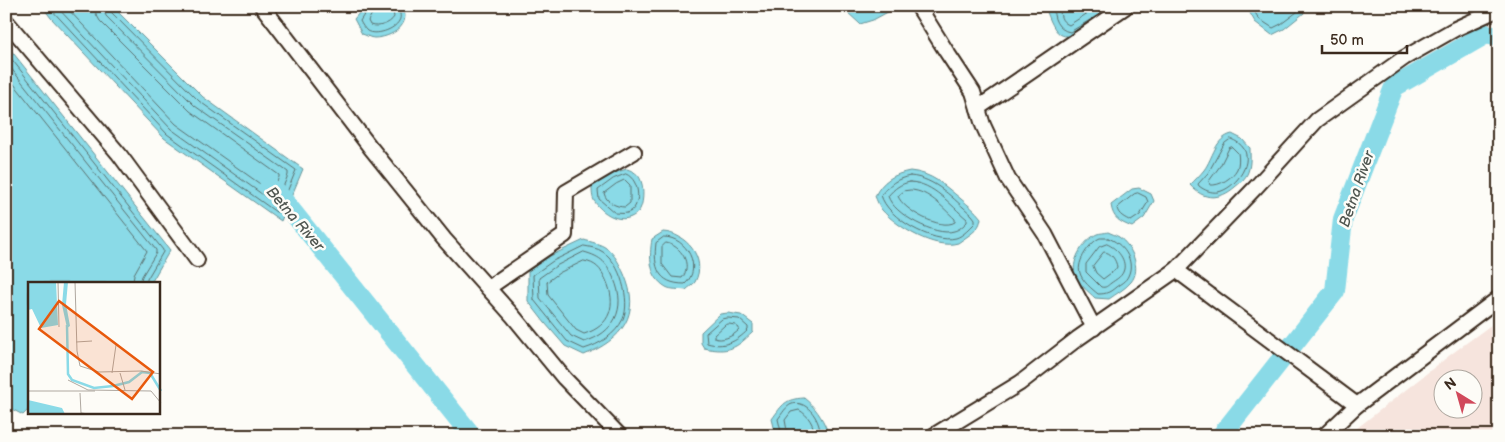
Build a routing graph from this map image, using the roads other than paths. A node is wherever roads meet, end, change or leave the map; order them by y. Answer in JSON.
{"nodes":[{"id":1,"x":262,"y":6,"type":"edge"},
{"id":2,"x":918,"y":6,"type":"edge"},
{"id":3,"x":1125,"y":7,"type":"edge"},
{"id":4,"x":1499,"y":9,"type":"edge"},
{"id":5,"x":6,"y":21,"type":"edge"},
{"id":6,"x":978,"y":108,"type":"junction"},
{"id":7,"x":634,"y":152,"type":"dead end"},
{"id":8,"x":197,"y":260,"type":"dead end"},
{"id":9,"x":1176,"y":270,"type":"junction"},
{"id":10,"x":488,"y":288,"type":"junction"},
{"id":11,"x":1499,"y":298,"type":"edge"},
{"id":12,"x":1094,"y":328,"type":"junction"},
{"id":13,"x":1357,"y":405,"type":"junction"},
{"id":14,"x":620,"y":436,"type":"edge"},
{"id":15,"x":933,"y":436,"type":"edge"},
{"id":16,"x":1324,"y":436,"type":"edge"}],
"edges":[{"from":1,"to":10,"type":"street"},
{"from":2,"to":6,"type":"street"},
{"from":3,"to":6,"type":"street"},
{"from":4,"to":9,"type":"street"},
{"from":5,"to":8,"type":"street"},
{"from":6,"to":12,"type":"street"},
{"from":7,"to":10,"type":"street"},
{"from":9,"to":12,"type":"street"},
{"from":9,"to":13,"type":"street"},
{"from":10,"to":14,"type":"street"},
{"from":11,"to":13,"type":"street"},
{"from":12,"to":15,"type":"street"},
{"from":13,"to":16,"type":"street"}]}
